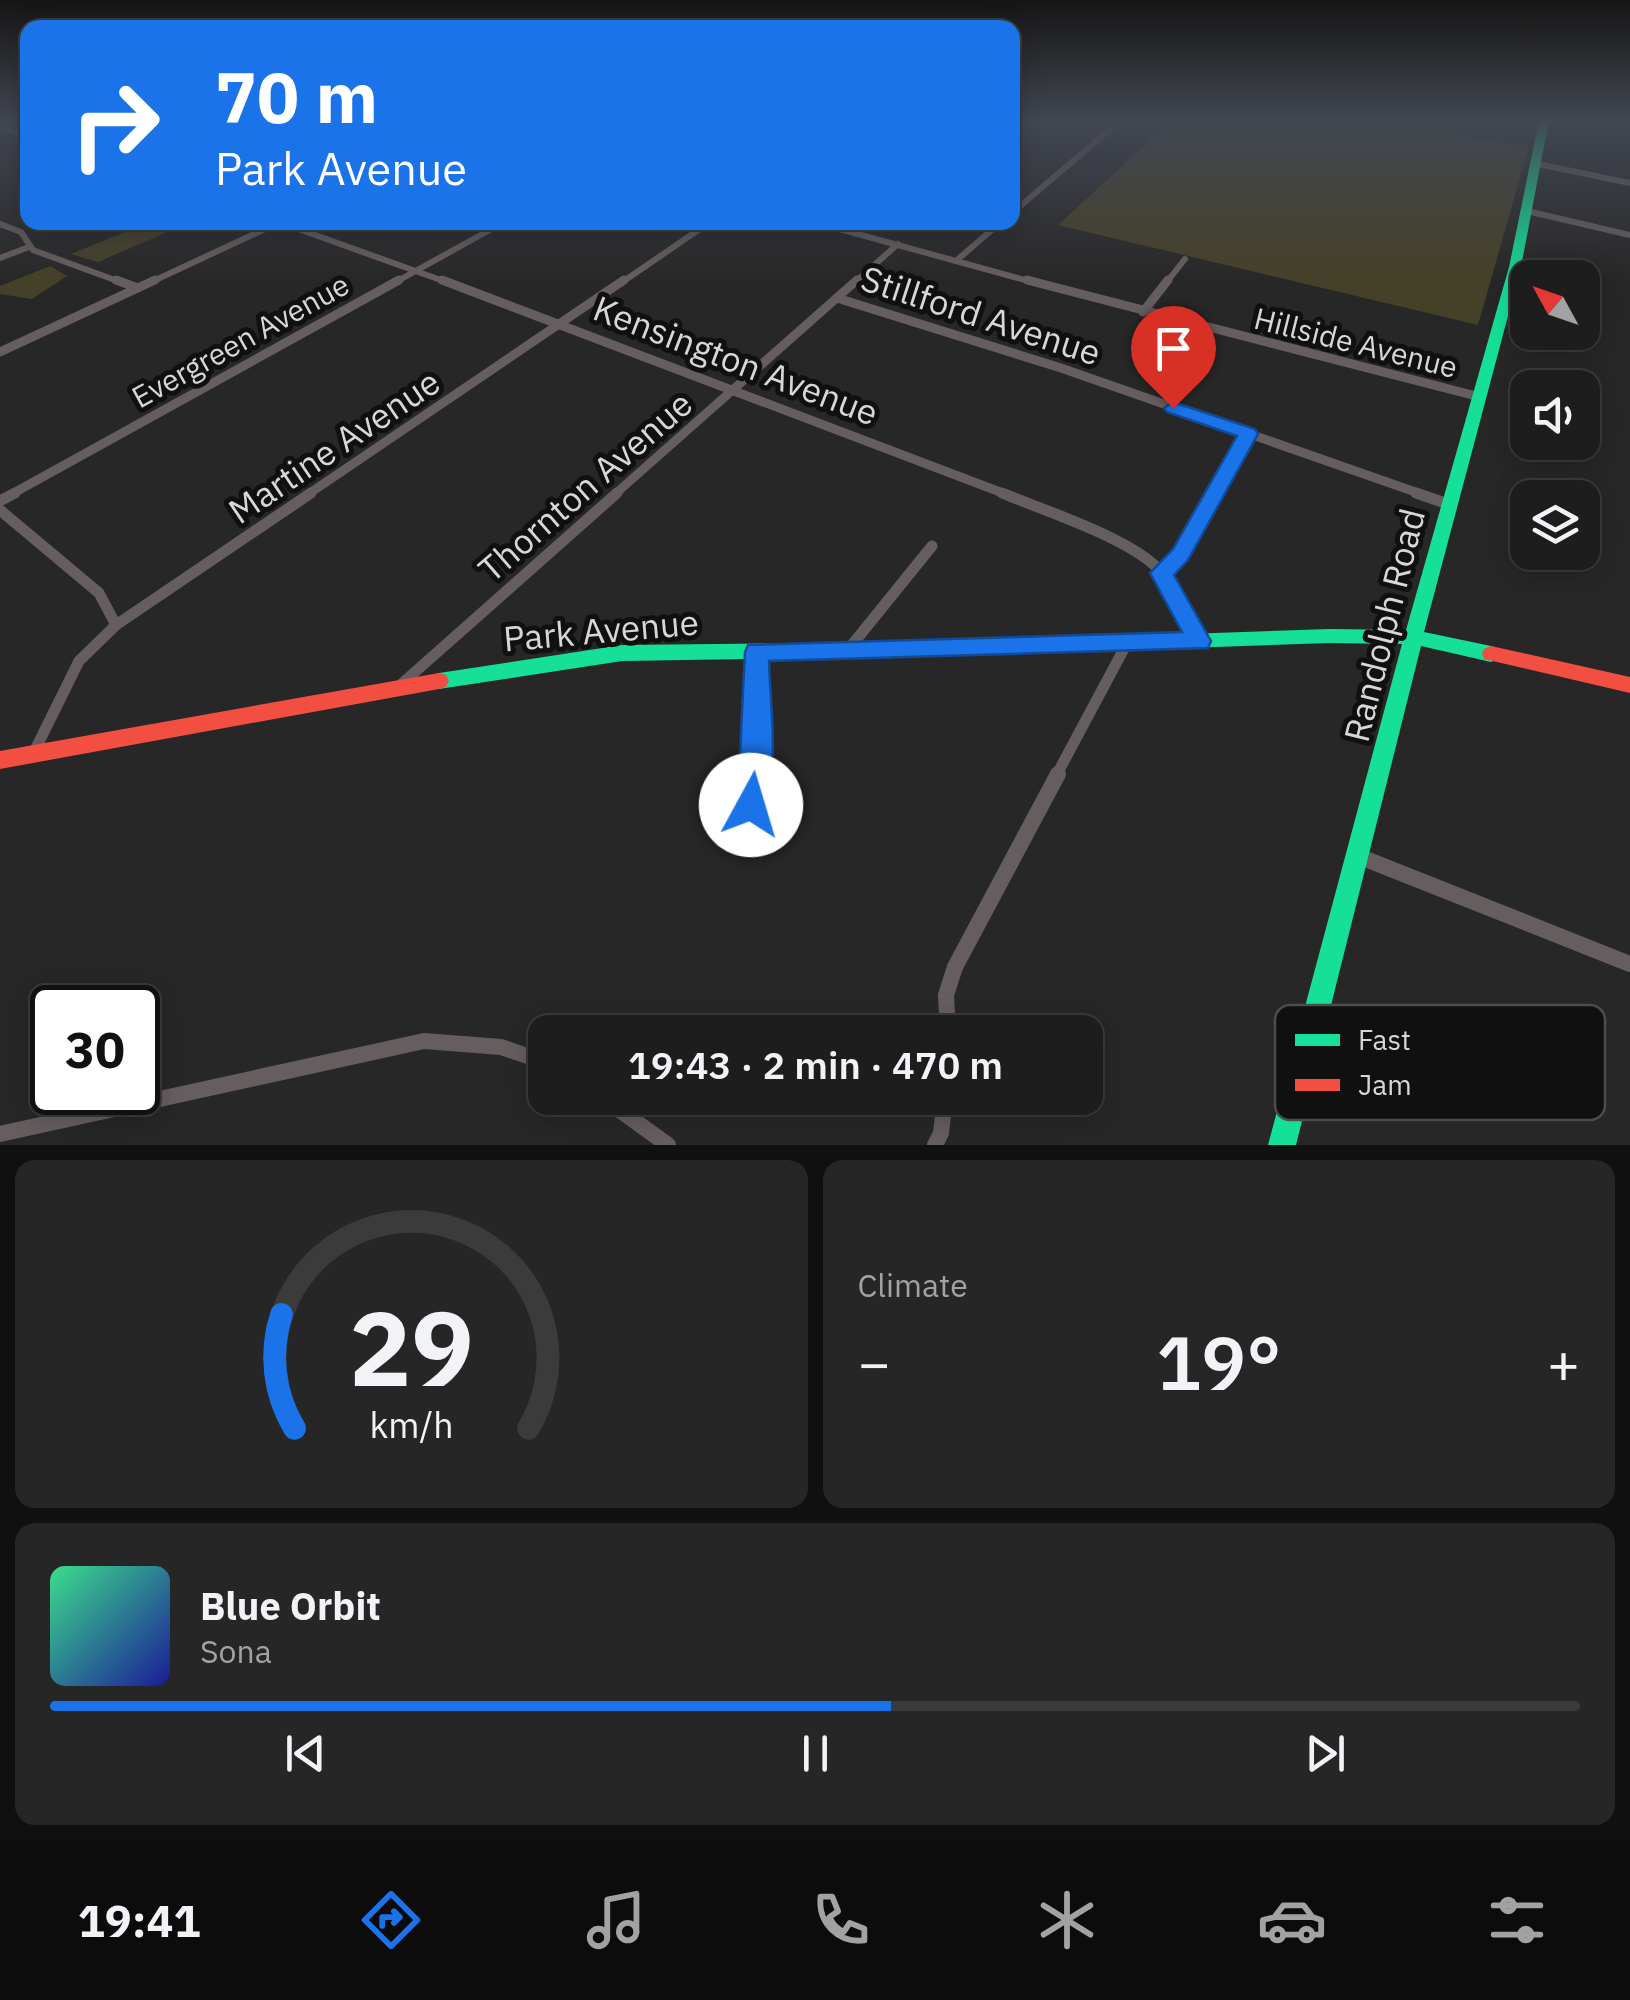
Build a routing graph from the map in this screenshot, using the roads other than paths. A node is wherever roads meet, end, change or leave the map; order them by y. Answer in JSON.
{"nodes":[{"id":1,"x":1058,"y":173,"type":"edge"},
{"id":2,"x":1536,"y":173,"type":"edge"},
{"id":3,"x":1581,"y":173,"type":"edge"},
{"id":4,"x":1630,"y":184,"type":"edge"},
{"id":5,"x":1020,"y":206,"type":"edge"},
{"id":6,"x":1526,"y":212,"type":"junction"},
{"id":7,"x":0,"y":224,"type":"edge"},
{"id":8,"x":265,"y":230,"type":"edge"},
{"id":9,"x":300,"y":230,"type":"edge"},
{"id":10,"x":490,"y":230,"type":"edge"},
{"id":11,"x":699,"y":230,"type":"edge"},
{"id":12,"x":844,"y":230,"type":"edge"},
{"id":13,"x":992,"y":230,"type":"edge"},
{"id":14,"x":848,"y":231,"type":"joint"},
{"id":15,"x":1630,"y":235,"type":"edge"},
{"id":16,"x":898,"y":244,"type":"junction"},
{"id":17,"x":28,"y":247,"type":"junction"},
{"id":18,"x":0,"y":258,"type":"edge"},
{"id":19,"x":1185,"y":259,"type":"dead end"},
{"id":20,"x":957,"y":260,"type":"junction"},
{"id":21,"x":416,"y":271,"type":"junction"},
{"id":22,"x":138,"y":288,"type":"junction"},
{"id":23,"x":838,"y":298,"type":"junction"},
{"id":24,"x":1143,"y":312,"type":"junction"},
{"id":25,"x":564,"y":324,"type":"junction"},
{"id":26,"x":0,"y":352,"type":"edge"},
{"id":27,"x":736,"y":390,"type":"junction"},
{"id":28,"x":1480,"y":397,"type":"junction"},
{"id":29,"x":1248,"y":434,"type":"junction"},
{"id":30,"x":0,"y":501,"type":"edge"},
{"id":31,"x":1448,"y":504,"type":"junction"},
{"id":32,"x":0,"y":510,"type":"edge"},
{"id":33,"x":932,"y":546,"type":"dead end"},
{"id":34,"x":1162,"y":573,"type":"junction"},
{"id":35,"x":116,"y":625,"type":"junction"},
{"id":36,"x":1415,"y":637,"type":"junction"},
{"id":37,"x":1199,"y":641,"type":"junction"},
{"id":38,"x":1126,"y":645,"type":"junction"},
{"id":39,"x":757,"y":652,"type":"junction"},
{"id":40,"x":848,"y":652,"type":"junction"},
{"id":41,"x":1630,"y":684,"type":"edge"},
{"id":42,"x":398,"y":687,"type":"junction"},
{"id":43,"x":33,"y":754,"type":"junction"},
{"id":44,"x":0,"y":760,"type":"edge"},
{"id":45,"x":751,"y":805,"type":"dead end"},
{"id":46,"x":1358,"y":856,"type":"junction"},
{"id":47,"x":1630,"y":964,"type":"edge"},
{"id":48,"x":1319,"y":1005,"type":"edge"},
{"id":49,"x":947,"y":1015,"type":"edge"},
{"id":50,"x":528,"y":1053,"type":"edge"},
{"id":51,"x":627,"y":1115,"type":"edge"},
{"id":52,"x":944,"y":1115,"type":"edge"},
{"id":53,"x":1289,"y":1120,"type":"edge"},
{"id":54,"x":0,"y":1135,"type":"edge"},
{"id":55,"x":8,"y":1145,"type":"edge"},
{"id":56,"x":668,"y":1145,"type":"edge"},
{"id":57,"x":935,"y":1145,"type":"edge"},
{"id":58,"x":1282,"y":1145,"type":"edge"}],
"edges":[{"from":1,"to":5,"type":"street"},
{"from":2,"to":6,"type":"street","name":"Randolph Road"},
{"from":3,"to":4,"type":"street"},
{"from":6,"to":15,"type":"street"},
{"from":6,"to":28,"type":"street","name":"Randolph Road"},
{"from":7,"to":17,"type":"street"},
{"from":8,"to":22,"type":"street"},
{"from":9,"to":21,"type":"street","name":"Kensington Avenue"},
{"from":10,"to":21,"type":"street","name":"Evergreen Avenue"},
{"from":11,"to":25,"type":"street","name":"Martine Avenue"},
{"from":12,"to":14,"type":"street","name":"Hillside Avenue"},
{"from":13,"to":20,"type":"street"},
{"from":14,"to":16,"type":"street","name":"Hillside Avenue"},
{"from":16,"to":20,"type":"street","name":"Hillside Avenue"},
{"from":16,"to":23,"type":"street","name":"Thornton Avenue"},
{"from":17,"to":18,"type":"street"},
{"from":17,"to":22,"type":"street"},
{"from":19,"to":24,"type":"street"},
{"from":20,"to":24,"type":"street","name":"Hillside Avenue"},
{"from":21,"to":25,"type":"street","name":"Kensington Avenue"},
{"from":21,"to":30,"type":"street","name":"Evergreen Avenue"},
{"from":22,"to":26,"type":"street"},
{"from":23,"to":27,"type":"street","name":"Thornton Avenue"},
{"from":23,"to":29,"type":"street","name":"Stillford Avenue"},
{"from":24,"to":28,"type":"street","name":"Hillside Avenue"},
{"from":25,"to":27,"type":"street","name":"Kensington Avenue"},
{"from":25,"to":35,"type":"street","name":"Martine Avenue"},
{"from":27,"to":34,"type":"street","name":"Kensington Avenue"},
{"from":27,"to":42,"type":"street","name":"Thornton Avenue"},
{"from":28,"to":31,"type":"street","name":"Randolph Road"},
{"from":29,"to":31,"type":"street","name":"Stillford Avenue"},
{"from":29,"to":34,"type":"street"},
{"from":31,"to":36,"type":"street","name":"Randolph Road"},
{"from":32,"to":35,"type":"street"},
{"from":33,"to":40,"type":"street"},
{"from":34,"to":37,"type":"street"},
{"from":35,"to":43,"type":"street","name":"Martine Avenue"},
{"from":36,"to":37,"type":"street","name":"Park Avenue"},
{"from":36,"to":41,"type":"street","name":"Park Avenue"},
{"from":36,"to":46,"type":"street","name":"Randolph Road"},
{"from":37,"to":38,"type":"street","name":"Park Avenue"},
{"from":38,"to":40,"type":"street","name":"Park Avenue"},
{"from":38,"to":49,"type":"street"},
{"from":39,"to":40,"type":"street","name":"Park Avenue"},
{"from":39,"to":42,"type":"street","name":"Park Avenue"},
{"from":39,"to":45,"type":"street"},
{"from":42,"to":43,"type":"street","name":"Park Avenue"},
{"from":43,"to":44,"type":"street","name":"Park Avenue"},
{"from":46,"to":47,"type":"street"},
{"from":46,"to":48,"type":"street","name":"Randolph Road"},
{"from":50,"to":54,"type":"street"},
{"from":51,"to":56,"type":"street"},
{"from":52,"to":57,"type":"street"},
{"from":53,"to":58,"type":"street","name":"Randolph Road"},
{"from":54,"to":55,"type":"street"}]}
